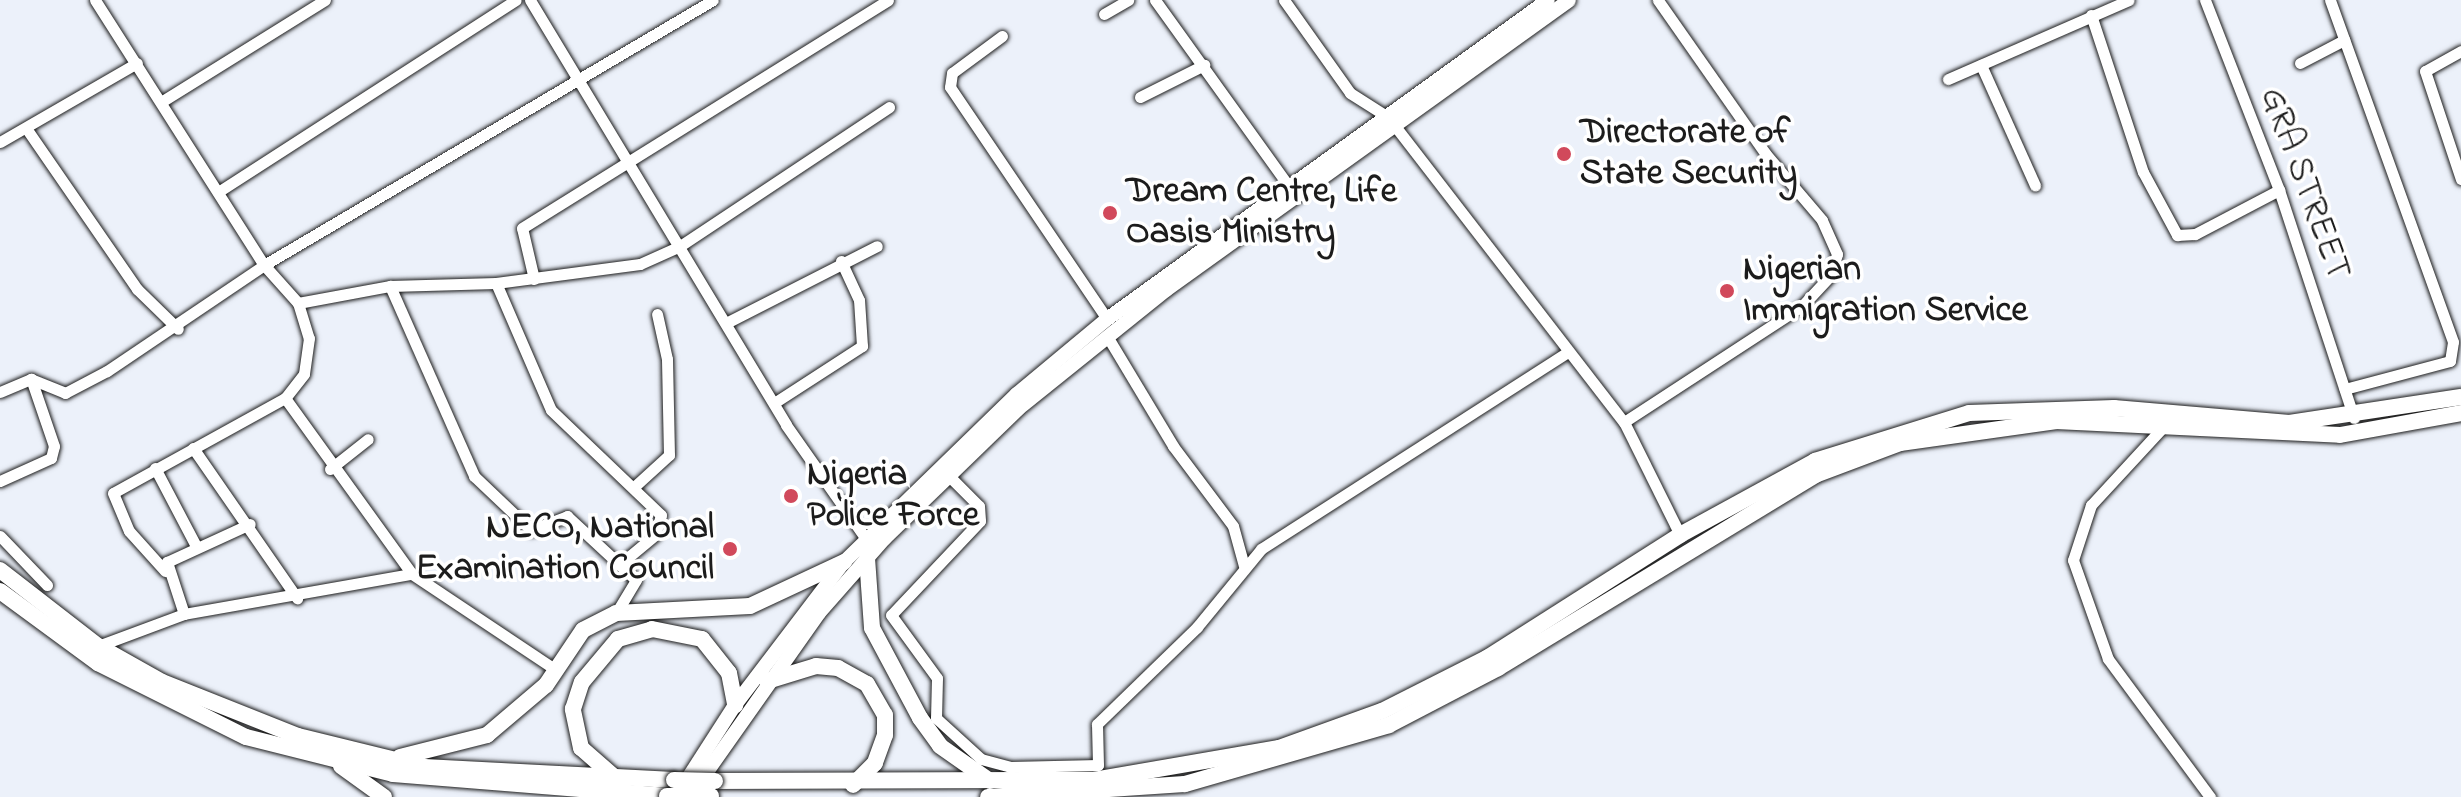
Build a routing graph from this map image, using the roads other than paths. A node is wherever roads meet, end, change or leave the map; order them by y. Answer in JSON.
{"nodes":[{"id":1,"x":95,"y":0,"type":"edge"},
{"id":2,"x":325,"y":0,"type":"edge"},
{"id":3,"x":516,"y":0,"type":"edge"},
{"id":4,"x":530,"y":0,"type":"edge"},
{"id":5,"x":713,"y":0,"type":"edge"},
{"id":6,"x":888,"y":0,"type":"edge"},
{"id":7,"x":1128,"y":0,"type":"edge"},
{"id":8,"x":1155,"y":0,"type":"edge"},
{"id":9,"x":1284,"y":0,"type":"edge"},
{"id":10,"x":1548,"y":0,"type":"edge"},
{"id":11,"x":1569,"y":0,"type":"edge"},
{"id":12,"x":1658,"y":0,"type":"edge"},
{"id":13,"x":2129,"y":0,"type":"edge"},
{"id":14,"x":2205,"y":0,"type":"edge"},
{"id":15,"x":2330,"y":0,"type":"edge"},
{"id":16,"x":1533,"y":5,"type":"edge"},
{"id":17,"x":1104,"y":14,"type":"dead end"},
{"id":18,"x":2091,"y":15,"type":"junction"},
{"id":19,"x":1002,"y":36,"type":"dead end"},
{"id":20,"x":2344,"y":40,"type":"junction"},
{"id":21,"x":2461,"y":51,"type":"edge"},
{"id":22,"x":137,"y":63,"type":"junction"},
{"id":23,"x":2300,"y":63,"type":"dead end"},
{"id":24,"x":1204,"y":65,"type":"junction"},
{"id":25,"x":1981,"y":65,"type":"junction"},
{"id":26,"x":577,"y":76,"type":"junction"},
{"id":27,"x":1948,"y":79,"type":"dead end"},
{"id":28,"x":1140,"y":97,"type":"dead end"},
{"id":29,"x":161,"y":102,"type":"junction"},
{"id":30,"x":889,"y":107,"type":"dead end"},
{"id":31,"x":1392,"y":122,"type":"junction"},
{"id":32,"x":26,"y":128,"type":"junction"},
{"id":33,"x":0,"y":142,"type":"edge"},
{"id":34,"x":628,"y":159,"type":"junction"},
{"id":35,"x":2461,"y":179,"type":"edge"},
{"id":36,"x":2035,"y":185,"type":"dead end"},
{"id":37,"x":1290,"y":188,"type":"junction"},
{"id":38,"x":2279,"y":190,"type":"junction"},
{"id":39,"x":218,"y":192,"type":"junction"},
{"id":40,"x":680,"y":246,"type":"junction"},
{"id":41,"x":877,"y":246,"type":"dead end"},
{"id":42,"x":841,"y":261,"type":"junction"},
{"id":43,"x":264,"y":265,"type":"junction"},
{"id":44,"x":534,"y":279,"type":"junction"},
{"id":45,"x":496,"y":283,"type":"junction"},
{"id":46,"x":390,"y":286,"type":"junction"},
{"id":47,"x":298,"y":303,"type":"junction"},
{"id":48,"x":657,"y":314,"type":"dead end"},
{"id":49,"x":1107,"y":319,"type":"junction"},
{"id":50,"x":728,"y":322,"type":"junction"},
{"id":51,"x":178,"y":329,"type":"junction"},
{"id":52,"x":1107,"y":336,"type":"junction"},
{"id":53,"x":1566,"y":353,"type":"junction"},
{"id":54,"x":31,"y":379,"type":"junction"},
{"id":55,"x":2345,"y":389,"type":"junction"},
{"id":56,"x":0,"y":392,"type":"edge"},
{"id":57,"x":2461,"y":397,"type":"edge"},
{"id":58,"x":285,"y":398,"type":"junction"},
{"id":59,"x":774,"y":403,"type":"junction"},
{"id":60,"x":2461,"y":413,"type":"edge"},
{"id":61,"x":2354,"y":418,"type":"junction"},
{"id":62,"x":1624,"y":422,"type":"junction"},
{"id":63,"x":2164,"y":426,"type":"junction"},
{"id":64,"x":368,"y":439,"type":"dead end"},
{"id":65,"x":193,"y":448,"type":"junction"},
{"id":66,"x":155,"y":468,"type":"junction"},
{"id":67,"x":330,"y":469,"type":"junction"},
{"id":68,"x":947,"y":474,"type":"junction"},
{"id":69,"x":0,"y":481,"type":"edge"},
{"id":70,"x":635,"y":486,"type":"junction"},
{"id":71,"x":250,"y":524,"type":"junction"},
{"id":72,"x":1680,"y":535,"type":"junction"},
{"id":73,"x":0,"y":536,"type":"edge"},
{"id":74,"x":866,"y":539,"type":"junction"},
{"id":75,"x":1239,"y":542,"type":"junction"},
{"id":76,"x":196,"y":546,"type":"junction"},
{"id":77,"x":1261,"y":549,"type":"junction"},
{"id":78,"x":867,"y":558,"type":"junction"},
{"id":79,"x":844,"y":562,"type":"junction"},
{"id":80,"x":619,"y":565,"type":"junction"},
{"id":81,"x":1244,"y":566,"type":"junction"},
{"id":82,"x":0,"y":570,"type":"edge"},
{"id":83,"x":165,"y":571,"type":"junction"},
{"id":84,"x":412,"y":574,"type":"junction"},
{"id":85,"x":47,"y":585,"type":"dead end"},
{"id":86,"x":0,"y":591,"type":"edge"},
{"id":87,"x":297,"y":598,"type":"junction"},
{"id":88,"x":616,"y":613,"type":"junction"},
{"id":89,"x":184,"y":614,"type":"junction"},
{"id":90,"x":98,"y":646,"type":"junction"},
{"id":91,"x":556,"y":670,"type":"junction"},
{"id":92,"x":767,"y":681,"type":"junction"},
{"id":93,"x":735,"y":705,"type":"junction"},
{"id":94,"x":388,"y":759,"type":"junction"},
{"id":95,"x":336,"y":763,"type":"junction"},
{"id":96,"x":613,"y":776,"type":"junction"},
{"id":97,"x":853,"y":785,"type":"junction"},
{"id":98,"x":580,"y":789,"type":"junction"},
{"id":99,"x":990,"y":790,"type":"edge"},
{"id":100,"x":716,"y":792,"type":"edge"},
{"id":101,"x":667,"y":796,"type":"edge"},
{"id":102,"x":384,"y":797,"type":"edge"},
{"id":103,"x":559,"y":797,"type":"edge"},
{"id":104,"x":678,"y":797,"type":"edge"},
{"id":105,"x":691,"y":797,"type":"edge"},
{"id":106,"x":2210,"y":797,"type":"edge"}],
"edges":[{"from":1,"to":22,"type":"street"},
{"from":2,"to":29,"type":"street"},
{"from":3,"to":39,"type":"street"},
{"from":4,"to":26,"type":"street"},
{"from":5,"to":26,"type":"street"},
{"from":6,"to":34,"type":"street"},
{"from":7,"to":17,"type":"street"},
{"from":8,"to":24,"type":"street"},
{"from":9,"to":31,"type":"street"},
{"from":10,"to":16,"type":"main road"},
{"from":11,"to":31,"type":"main road"},
{"from":12,"to":62,"type":"street"},
{"from":13,"to":18,"type":"street"},
{"from":14,"to":38,"type":"street","name":"GRA STREET"},
{"from":15,"to":20,"type":"street"},
{"from":16,"to":31,"type":"main road"},
{"from":18,"to":25,"type":"street"},
{"from":18,"to":38,"type":"street"},
{"from":19,"to":49,"type":"street"},
{"from":20,"to":23,"type":"street"},
{"from":20,"to":55,"type":"street"},
{"from":21,"to":35,"type":"street"},
{"from":22,"to":29,"type":"street"},
{"from":22,"to":32,"type":"street"},
{"from":24,"to":28,"type":"street"},
{"from":24,"to":37,"type":"street"},
{"from":25,"to":27,"type":"street"},
{"from":25,"to":36,"type":"street"},
{"from":26,"to":34,"type":"street"},
{"from":26,"to":43,"type":"street"},
{"from":29,"to":39,"type":"street"},
{"from":30,"to":40,"type":"street"},
{"from":31,"to":37,"type":"main road"},
{"from":31,"to":52,"type":"main road"},
{"from":31,"to":53,"type":"street"},
{"from":32,"to":33,"type":"street"},
{"from":32,"to":51,"type":"street"},
{"from":34,"to":40,"type":"street"},
{"from":34,"to":44,"type":"street"},
{"from":37,"to":49,"type":"main road"},
{"from":38,"to":55,"type":"street","name":"GRA STREET"},
{"from":39,"to":43,"type":"street"},
{"from":40,"to":44,"type":"street"},
{"from":40,"to":50,"type":"street"},
{"from":41,"to":42,"type":"street"},
{"from":42,"to":50,"type":"street"},
{"from":42,"to":59,"type":"street"},
{"from":43,"to":47,"type":"street"},
{"from":43,"to":51,"type":"street"},
{"from":44,"to":45,"type":"street"},
{"from":45,"to":46,"type":"street"},
{"from":45,"to":70,"type":"street"},
{"from":46,"to":47,"type":"street"},
{"from":46,"to":80,"type":"street"},
{"from":47,"to":58,"type":"street"},
{"from":48,"to":70,"type":"street"},
{"from":49,"to":74,"type":"main road"},
{"from":50,"to":59,"type":"street"},
{"from":51,"to":54,"type":"street"},
{"from":52,"to":68,"type":"main road"},
{"from":52,"to":75,"type":"street"},
{"from":53,"to":62,"type":"street"},
{"from":53,"to":77,"type":"street"},
{"from":54,"to":56,"type":"street"},
{"from":54,"to":69,"type":"street"},
{"from":55,"to":61,"type":"street","name":"GRA STREET"},
{"from":57,"to":61,"type":"highway"},
{"from":58,"to":65,"type":"street"},
{"from":58,"to":67,"type":"street"},
{"from":59,"to":74,"type":"street"},
{"from":60,"to":63,"type":"highway"},
{"from":61,"to":72,"type":"highway"},
{"from":62,"to":72,"type":"street"},
{"from":63,"to":99,"type":"highway"},
{"from":63,"to":106,"type":"street"},
{"from":64,"to":67,"type":"street"},
{"from":65,"to":66,"type":"street"},
{"from":65,"to":71,"type":"street"},
{"from":66,"to":76,"type":"street"},
{"from":66,"to":83,"type":"street"},
{"from":67,"to":84,"type":"street"},
{"from":68,"to":78,"type":"main road"},
{"from":68,"to":81,"type":"street"},
{"from":70,"to":80,"type":"street"},
{"from":71,"to":76,"type":"street"},
{"from":71,"to":87,"type":"street"},
{"from":72,"to":99,"type":"highway"},
{"from":73,"to":85,"type":"street"},
{"from":74,"to":79,"type":"main road"},
{"from":75,"to":77,"type":"street"},
{"from":75,"to":81,"type":"street"},
{"from":76,"to":83,"type":"street"},
{"from":77,"to":81,"type":"street"},
{"from":78,"to":92,"type":"main road"},
{"from":78,"to":99,"type":"highway"},
{"from":79,"to":88,"type":"highway"},
{"from":79,"to":93,"type":"main road"},
{"from":80,"to":88,"type":"street"},
{"from":82,"to":90,"type":"highway"},
{"from":83,"to":89,"type":"street"},
{"from":84,"to":87,"type":"street"},
{"from":84,"to":91,"type":"street"},
{"from":86,"to":95,"type":"highway"},
{"from":87,"to":89,"type":"street"},
{"from":88,"to":91,"type":"highway"},
{"from":89,"to":90,"type":"street"},
{"from":90,"to":94,"type":"highway"},
{"from":91,"to":94,"type":"highway"},
{"from":92,"to":97,"type":"highway"},
{"from":92,"to":105,"type":"main road"},
{"from":93,"to":96,"type":"highway"},
{"from":93,"to":104,"type":"main road"},
{"from":94,"to":96,"type":"highway"},
{"from":95,"to":98,"type":"highway"},
{"from":95,"to":102,"type":"highway"},
{"from":96,"to":100,"type":"highway","bridge":true},
{"from":97,"to":99,"type":"highway"},
{"from":97,"to":100,"type":"highway"},
{"from":98,"to":101,"type":"highway"},
{"from":98,"to":103,"type":"highway"},
{"from":100,"to":101,"type":"highway","bridge":true}]}
